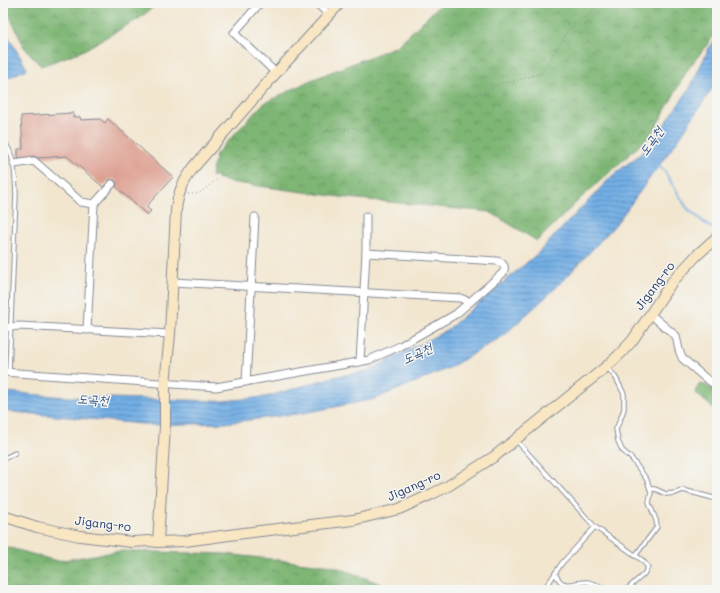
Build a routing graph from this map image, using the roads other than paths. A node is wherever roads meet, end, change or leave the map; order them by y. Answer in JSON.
{"nodes":[{"id":1,"x":260,"y":3,"type":"edge"},
{"id":2,"x":316,"y":3,"type":"edge"},
{"id":3,"x":340,"y":3,"type":"edge"},
{"id":4,"x":329,"y":14,"type":"junction"},
{"id":5,"x":276,"y":73,"type":"junction"},
{"id":6,"x":3,"y":139,"type":"edge"},
{"id":7,"x":14,"y":164,"type":"junction"},
{"id":8,"x":112,"y":184,"type":"dead end"},
{"id":9,"x":94,"y":204,"type":"junction"},
{"id":10,"x":255,"y":216,"type":"dead end"},
{"id":11,"x":366,"y":216,"type":"dead end"},
{"id":12,"x":716,"y":238,"type":"edge"},
{"id":13,"x":366,"y":253,"type":"junction"},
{"id":14,"x":173,"y":282,"type":"junction"},
{"id":15,"x":251,"y":286,"type":"junction"},
{"id":16,"x":364,"y":292,"type":"junction"},
{"id":17,"x":470,"y":302,"type":"junction"},
{"id":18,"x":650,"y":314,"type":"junction"},
{"id":19,"x":6,"y":328,"type":"edge"},
{"id":20,"x":87,"y":330,"type":"junction"},
{"id":21,"x":170,"y":334,"type":"junction"},
{"id":22,"x":360,"y":362,"type":"junction"},
{"id":23,"x":606,"y":367,"type":"junction"},
{"id":24,"x":6,"y":372,"type":"edge"},
{"id":25,"x":246,"y":382,"type":"junction"},
{"id":26,"x":717,"y":386,"type":"edge"},
{"id":27,"x":166,"y":389,"type":"junction"},
{"id":28,"x":515,"y":439,"type":"junction"},
{"id":29,"x":14,"y":453,"type":"dead end"},
{"id":30,"x":3,"y":459,"type":"edge"},
{"id":31,"x":650,"y":489,"type":"junction"},
{"id":32,"x":717,"y":499,"type":"edge"},
{"id":33,"x":3,"y":516,"type":"edge"},
{"id":34,"x":595,"y":527,"type":"junction"},
{"id":35,"x":158,"y":542,"type":"junction"},
{"id":36,"x":635,"y":556,"type":"junction"},
{"id":37,"x":556,"y":573,"type":"junction"},
{"id":38,"x":542,"y":590,"type":"edge"},
{"id":39,"x":613,"y":590,"type":"edge"},
{"id":40,"x":626,"y":590,"type":"edge"}],
"edges":[{"from":1,"to":5,"type":"street"},
{"from":2,"to":4,"type":"street"},
{"from":3,"to":4,"type":"main road"},
{"from":4,"to":5,"type":"main road"},
{"from":5,"to":14,"type":"main road"},
{"from":6,"to":7,"type":"lane"},
{"from":7,"to":9,"type":"street"},
{"from":7,"to":19,"type":"lane"},
{"from":8,"to":9,"type":"street"},
{"from":9,"to":20,"type":"street"},
{"from":10,"to":15,"type":"street"},
{"from":11,"to":13,"type":"street"},
{"from":12,"to":18,"type":"main road","name":"Jigang-ro"},
{"from":13,"to":16,"type":"street"},
{"from":13,"to":17,"type":"street"},
{"from":14,"to":15,"type":"street"},
{"from":14,"to":21,"type":"main road"},
{"from":15,"to":16,"type":"street"},
{"from":15,"to":25,"type":"street"},
{"from":16,"to":17,"type":"street"},
{"from":16,"to":22,"type":"street"},
{"from":17,"to":22,"type":"street"},
{"from":18,"to":23,"type":"main road","name":"Jigang-ro"},
{"from":18,"to":26,"type":"street"},
{"from":19,"to":20,"type":"street"},
{"from":19,"to":24,"type":"lane"},
{"from":20,"to":21,"type":"street"},
{"from":21,"to":27,"type":"main road"},
{"from":22,"to":25,"type":"street"},
{"from":23,"to":28,"type":"main road","name":"Jigang-ro"},
{"from":23,"to":31,"type":"lane"},
{"from":24,"to":27,"type":"street"},
{"from":25,"to":27,"type":"street"},
{"from":27,"to":35,"type":"main road"},
{"from":28,"to":34,"type":"lane"},
{"from":28,"to":35,"type":"main road","name":"Jigang-ro"},
{"from":29,"to":30,"type":"lane"},
{"from":31,"to":32,"type":"lane"},
{"from":31,"to":36,"type":"lane"},
{"from":33,"to":35,"type":"main road","name":"Jigang-ro"},
{"from":34,"to":36,"type":"lane"},
{"from":34,"to":37,"type":"lane"},
{"from":36,"to":40,"type":"lane"},
{"from":37,"to":38,"type":"lane"},
{"from":37,"to":39,"type":"lane"}]}
